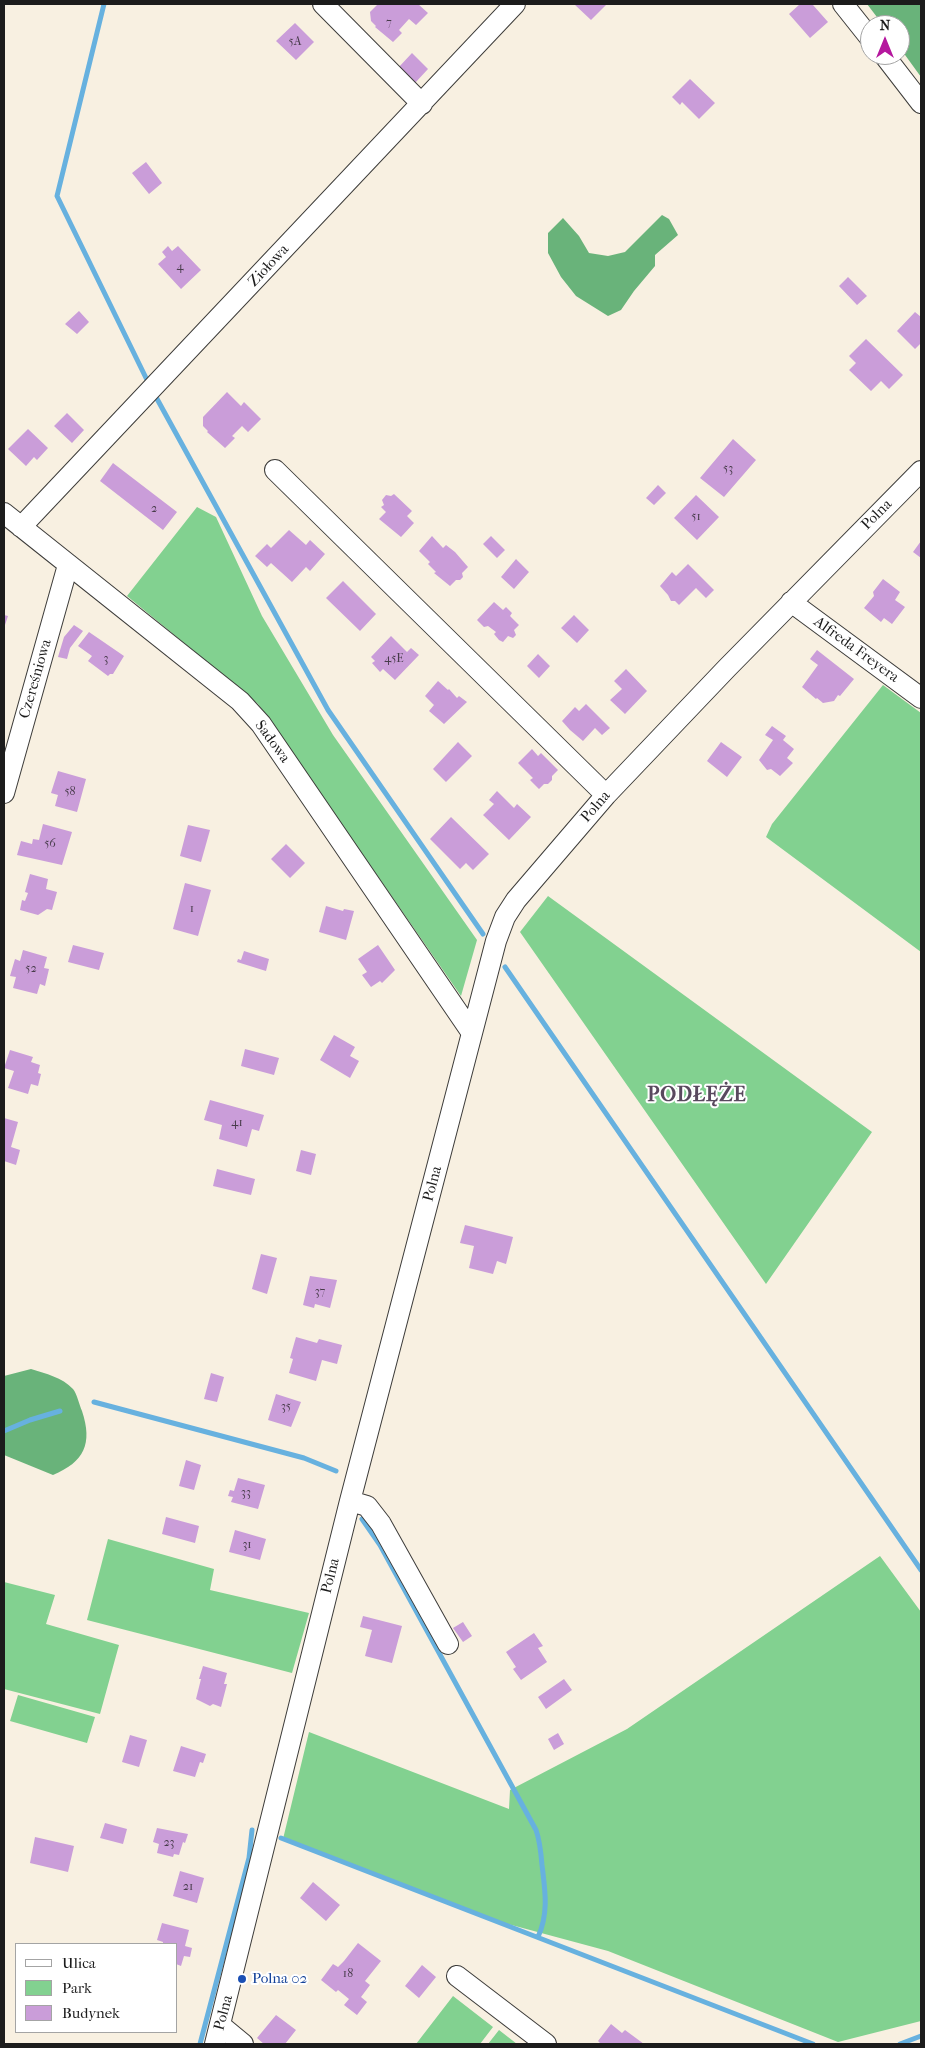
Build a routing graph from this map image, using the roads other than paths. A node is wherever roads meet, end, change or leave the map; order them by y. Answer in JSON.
{"nodes":[{"id":1,"x":323,"y":4,"type":"edge"},
{"id":2,"x":516,"y":4,"type":"edge"},
{"id":3,"x":843,"y":4,"type":"edge"},
{"id":4,"x":860,"y":25,"type":"edge"},
{"id":5,"x":892,"y":65,"type":"edge"},
{"id":6,"x":921,"y":102,"type":"edge"},
{"id":7,"x":422,"y":104,"type":"junction"},
{"id":8,"x":275,"y":470,"type":"dead end"},
{"id":9,"x":921,"y":470,"type":"edge"},
{"id":10,"x":4,"y":513,"type":"edge"},
{"id":11,"x":21,"y":527,"type":"junction"},
{"id":12,"x":68,"y":565,"type":"junction"},
{"id":13,"x":791,"y":602,"type":"junction"},
{"id":14,"x":921,"y":698,"type":"edge"},
{"id":15,"x":4,"y":793,"type":"edge"},
{"id":16,"x":606,"y":795,"type":"junction"},
{"id":17,"x":472,"y":1033,"type":"junction"},
{"id":18,"x":350,"y":1501,"type":"junction"},
{"id":19,"x":448,"y":1644,"type":"dead end"},
{"id":20,"x":457,"y":1976,"type":"dead end"},
{"id":21,"x":218,"y":2035,"type":"edge"},
{"id":22,"x":244,"y":2044,"type":"edge"},
{"id":23,"x":546,"y":2044,"type":"edge"}],
"edges":[{"from":1,"to":7,"type":"street"},
{"from":2,"to":7,"type":"street","name":"Ziołowa"},
{"from":3,"to":4,"type":"street"},
{"from":5,"to":6,"type":"street"},
{"from":7,"to":11,"type":"street","name":"Ziołowa"},
{"from":8,"to":16,"type":"street"},
{"from":9,"to":13,"type":"street","name":"Polna"},
{"from":10,"to":11,"type":"street","name":"Sadowa"},
{"from":11,"to":12,"type":"street","name":"Sadowa"},
{"from":12,"to":15,"type":"street","name":"Czereśniowa"},
{"from":12,"to":17,"type":"street","name":"Sadowa"},
{"from":13,"to":14,"type":"street","name":"Alfreda Freyera"},
{"from":13,"to":16,"type":"street","name":"Polna"},
{"from":16,"to":17,"type":"street","name":"Polna"},
{"from":17,"to":18,"type":"street","name":"Polna"},
{"from":18,"to":19,"type":"street"},
{"from":18,"to":21,"type":"street","name":"Polna"},
{"from":20,"to":23,"type":"street"},
{"from":21,"to":22,"type":"street"}]}
